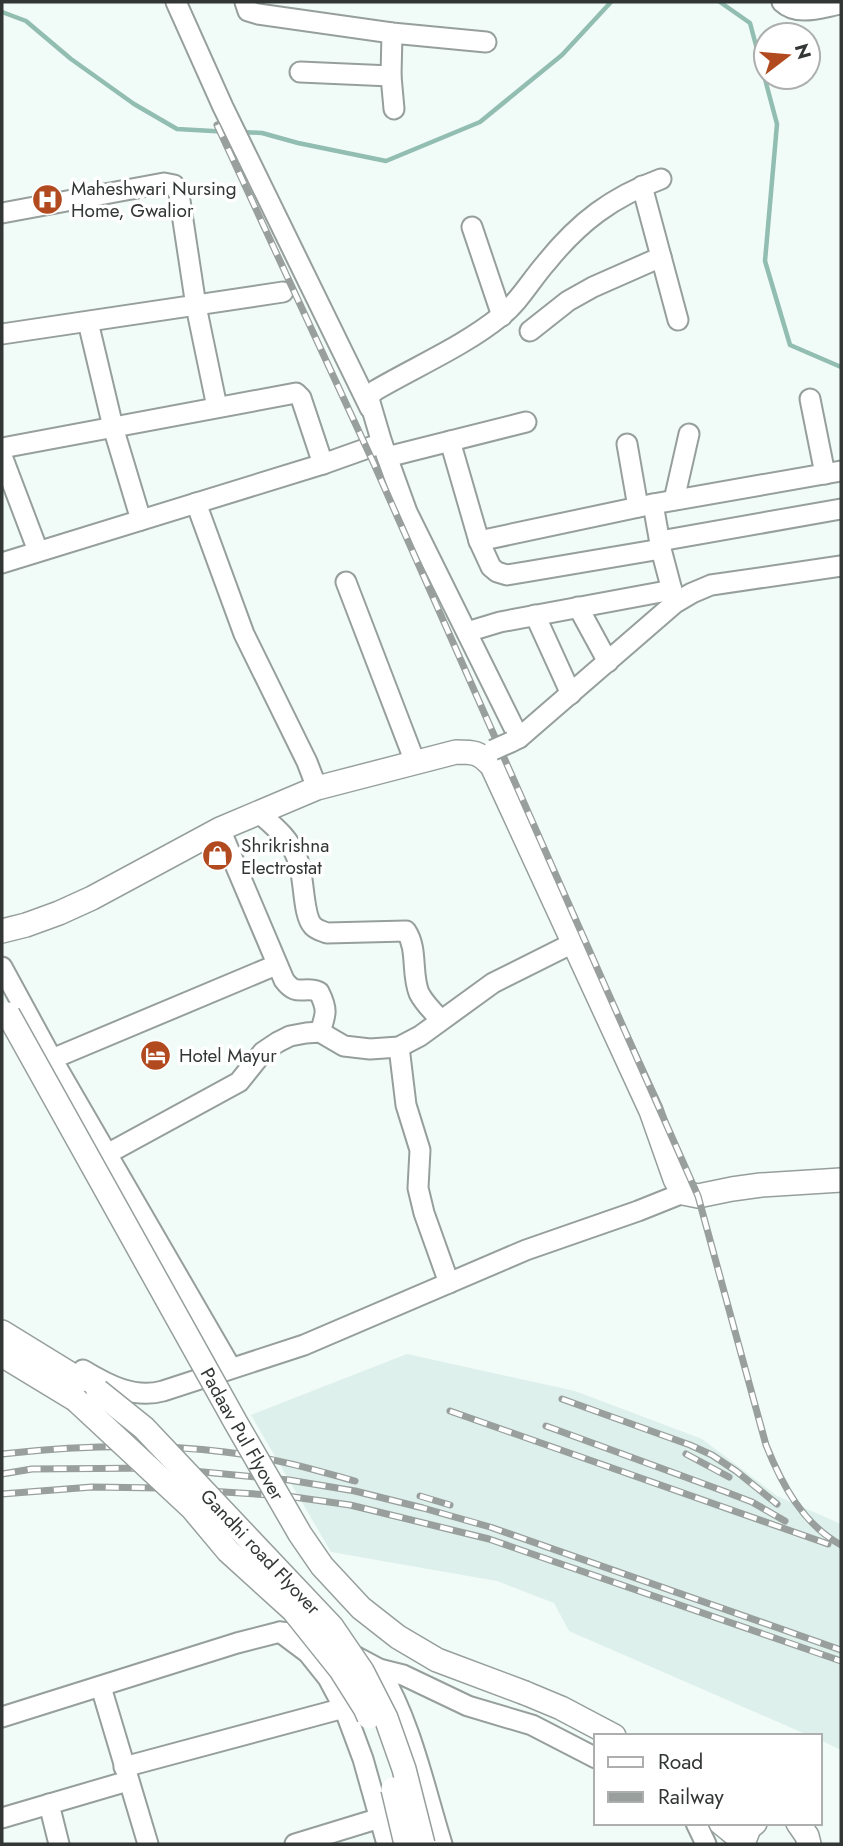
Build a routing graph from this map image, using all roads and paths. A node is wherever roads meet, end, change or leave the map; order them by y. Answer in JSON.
{"nodes":[{"id":1,"x":176,"y":2,"type":"edge"},
{"id":2,"x":245,"y":2,"type":"edge"},
{"id":3,"x":782,"y":2,"type":"edge"},
{"id":4,"x":841,"y":4,"type":"edge"},
{"id":5,"x":392,"y":33,"type":"junction"},
{"id":6,"x":486,"y":42,"type":"dead end"},
{"id":7,"x":300,"y":72,"type":"dead end"},
{"id":8,"x":391,"y":76,"type":"junction"},
{"id":9,"x":394,"y":109,"type":"dead end"},
{"id":10,"x":661,"y":179,"type":"dead end"},
{"id":11,"x":642,"y":186,"type":"junction"},
{"id":12,"x":2,"y":214,"type":"edge"},
{"id":13,"x":472,"y":226,"type":"dead end"},
{"id":14,"x":661,"y":257,"type":"junction"},
{"id":15,"x":283,"y":292,"type":"dead end"},
{"id":16,"x":196,"y":306,"type":"junction"},
{"id":17,"x":502,"y":316,"type":"junction"},
{"id":18,"x":678,"y":320,"type":"dead end"},
{"id":19,"x":88,"y":322,"type":"junction"},
{"id":20,"x":530,"y":331,"type":"dead end"},
{"id":21,"x":2,"y":334,"type":"edge"},
{"id":22,"x":810,"y":399,"type":"dead end"},
{"id":23,"x":216,"y":407,"type":"junction"},
{"id":24,"x":370,"y":408,"type":"junction"},
{"id":25,"x":526,"y":422,"type":"dead end"},
{"id":26,"x":113,"y":427,"type":"junction"},
{"id":27,"x":689,"y":434,"type":"dead end"},
{"id":28,"x":450,"y":441,"type":"junction"},
{"id":29,"x":627,"y":444,"type":"dead end"},
{"id":30,"x":2,"y":448,"type":"edge"},
{"id":31,"x":384,"y":450,"type":"junction"},
{"id":32,"x":2,"y":456,"type":"edge"},
{"id":33,"x":323,"y":464,"type":"junction"},
{"id":34,"x":833,"y":472,"type":"edge"},
{"id":35,"x":674,"y":500,"type":"junction"},
{"id":36,"x":196,"y":503,"type":"junction"},
{"id":37,"x":645,"y":505,"type":"junction"},
{"id":38,"x":841,"y":509,"type":"edge"},
{"id":39,"x":141,"y":520,"type":"junction"},
{"id":40,"x":479,"y":541,"type":"junction"},
{"id":41,"x":661,"y":545,"type":"junction"},
{"id":42,"x":38,"y":551,"type":"junction"},
{"id":43,"x":2,"y":563,"type":"edge"},
{"id":44,"x":841,"y":566,"type":"edge"},
{"id":45,"x":346,"y":582,"type":"dead end"},
{"id":46,"x":673,"y":596,"type":"junction"},
{"id":47,"x":578,"y":607,"type":"junction"},
{"id":48,"x":535,"y":615,"type":"junction"},
{"id":49,"x":467,"y":632,"type":"junction"},
{"id":50,"x":608,"y":662,"type":"junction"},
{"id":51,"x":571,"y":694,"type":"junction"},
{"id":52,"x":515,"y":740,"type":"junction"},
{"id":53,"x":487,"y":753,"type":"junction"},
{"id":54,"x":415,"y":762,"type":"junction"},
{"id":55,"x":317,"y":788,"type":"junction"},
{"id":56,"x":259,"y":813,"type":"junction"},
{"id":57,"x":220,"y":829,"type":"junction"},
{"id":58,"x":2,"y":931,"type":"edge"},
{"id":59,"x":573,"y":943,"type":"junction"},
{"id":60,"x":276,"y":965,"type":"junction"},
{"id":61,"x":2,"y":967,"type":"edge"},
{"id":62,"x":4,"y":1015,"type":"edge"},
{"id":63,"x":441,"y":1020,"type":"junction"},
{"id":64,"x":320,"y":1032,"type":"junction"},
{"id":65,"x":399,"y":1047,"type":"junction"},
{"id":66,"x":51,"y":1059,"type":"junction"},
{"id":67,"x":107,"y":1154,"type":"junction"},
{"id":68,"x":841,"y":1180,"type":"edge"},
{"id":69,"x":683,"y":1193,"type":"junction"},
{"id":70,"x":449,"y":1283,"type":"junction"},
{"id":71,"x":2,"y":1320,"type":"edge"},
{"id":72,"x":2,"y":1332,"type":"edge"},
{"id":73,"x":2,"y":1355,"type":"edge"},
{"id":74,"x":231,"y":1368,"type":"junction"},
{"id":75,"x":280,"y":1632,"type":"junction"},
{"id":76,"x":379,"y":1669,"type":"junction"},
{"id":77,"x":101,"y":1687,"type":"junction"},
{"id":78,"x":525,"y":1700,"type":"junction"},
{"id":79,"x":344,"y":1708,"type":"junction"},
{"id":80,"x":2,"y":1717,"type":"edge"},
{"id":81,"x":610,"y":1734,"type":"edge"},
{"id":82,"x":594,"y":1739,"type":"edge"},
{"id":83,"x":594,"y":1757,"type":"edge"},
{"id":84,"x":126,"y":1774,"type":"junction"},
{"id":85,"x":48,"y":1804,"type":"junction"},
{"id":86,"x":2,"y":1818,"type":"edge"},
{"id":87,"x":380,"y":1818,"type":"junction"},
{"id":88,"x":697,"y":1825,"type":"edge"},
{"id":89,"x":725,"y":1825,"type":"edge"},
{"id":90,"x":799,"y":1825,"type":"edge"},
{"id":91,"x":747,"y":1836,"type":"edge"},
{"id":92,"x":59,"y":1844,"type":"edge"},
{"id":93,"x":148,"y":1844,"type":"edge"},
{"id":94,"x":295,"y":1844,"type":"edge"},
{"id":95,"x":387,"y":1844,"type":"edge"},
{"id":96,"x":406,"y":1844,"type":"edge"},
{"id":97,"x":423,"y":1844,"type":"edge"},
{"id":98,"x":442,"y":1844,"type":"edge"},
{"id":99,"x":706,"y":1844,"type":"edge"},
{"id":100,"x":809,"y":1844,"type":"edge"}],
"edges":[{"from":1,"to":24,"type":"street"},
{"from":2,"to":5,"type":"street"},
{"from":3,"to":4,"type":"street"},
{"from":5,"to":6,"type":"street"},
{"from":5,"to":8,"type":"street"},
{"from":7,"to":8,"type":"street"},
{"from":8,"to":9,"type":"street"},
{"from":10,"to":11,"type":"street"},
{"from":11,"to":14,"type":"street"},
{"from":11,"to":17,"type":"street"},
{"from":12,"to":16,"type":"street"},
{"from":13,"to":17,"type":"street"},
{"from":14,"to":18,"type":"street"},
{"from":14,"to":20,"type":"street"},
{"from":15,"to":16,"type":"street"},
{"from":16,"to":19,"type":"street"},
{"from":16,"to":23,"type":"street"},
{"from":17,"to":24,"type":"street"},
{"from":19,"to":21,"type":"street"},
{"from":19,"to":26,"type":"street"},
{"from":22,"to":34,"type":"street"},
{"from":23,"to":26,"type":"street"},
{"from":23,"to":33,"type":"street"},
{"from":24,"to":31,"type":"street"},
{"from":25,"to":28,"type":"street"},
{"from":26,"to":30,"type":"street"},
{"from":26,"to":39,"type":"street"},
{"from":27,"to":35,"type":"street"},
{"from":28,"to":31,"type":"street"},
{"from":28,"to":40,"type":"street"},
{"from":29,"to":37,"type":"street"},
{"from":31,"to":33,"type":"street"},
{"from":31,"to":49,"type":"street"},
{"from":32,"to":42,"type":"street"},
{"from":33,"to":36,"type":"street"},
{"from":34,"to":35,"type":"street"},
{"from":35,"to":37,"type":"street"},
{"from":36,"to":39,"type":"street"},
{"from":36,"to":55,"type":"street"},
{"from":37,"to":40,"type":"street"},
{"from":37,"to":41,"type":"street"},
{"from":38,"to":41,"type":"street"},
{"from":39,"to":42,"type":"street"},
{"from":40,"to":41,"type":"street"},
{"from":41,"to":46,"type":"street"},
{"from":42,"to":43,"type":"street"},
{"from":44,"to":46,"type":"street"},
{"from":45,"to":54,"type":"street"},
{"from":46,"to":47,"type":"street"},
{"from":46,"to":50,"type":"street"},
{"from":47,"to":48,"type":"street"},
{"from":47,"to":50,"type":"street"},
{"from":48,"to":49,"type":"street"},
{"from":48,"to":51,"type":"street"},
{"from":49,"to":52,"type":"street"},
{"from":50,"to":51,"type":"street"},
{"from":51,"to":52,"type":"street"},
{"from":52,"to":53,"type":"street","bridge":true},
{"from":53,"to":54,"type":"main road"},
{"from":53,"to":59,"type":"main road"},
{"from":54,"to":55,"type":"main road"},
{"from":55,"to":56,"type":"main road"},
{"from":56,"to":57,"type":"main road"},
{"from":56,"to":63,"type":"street"},
{"from":57,"to":58,"type":"main road"},
{"from":57,"to":60,"type":"street"},
{"from":59,"to":63,"type":"street"},
{"from":59,"to":69,"type":"main road"},
{"from":60,"to":64,"type":"street"},
{"from":60,"to":66,"type":"street"},
{"from":61,"to":66,"type":"street"},
{"from":62,"to":78,"type":"main road","name":"Padaav Pul Flyover"},
{"from":63,"to":65,"type":"street"},
{"from":64,"to":65,"type":"street"},
{"from":64,"to":67,"type":"street"},
{"from":65,"to":70,"type":"street"},
{"from":66,"to":67,"type":"street"},
{"from":67,"to":74,"type":"street"},
{"from":68,"to":69,"type":"main road"},
{"from":69,"to":70,"type":"street"},
{"from":70,"to":74,"type":"street"},
{"from":71,"to":74,"type":"street"},
{"from":72,"to":97,"type":"main road","name":"Gandhi road Flyover","bridge":true},
{"from":73,"to":96,"type":"main road","name":"Gandhi road Flyover","bridge":true},
{"from":75,"to":76,"type":"street"},
{"from":75,"to":77,"type":"street"},
{"from":75,"to":79,"type":"street"},
{"from":76,"to":83,"type":"street"},
{"from":76,"to":98,"type":"street"},
{"from":77,"to":80,"type":"street"},
{"from":77,"to":84,"type":"street"},
{"from":78,"to":81,"type":"main road","name":"Padaav Pul Flyover"},
{"from":78,"to":82,"type":"main road","name":"Padaav Pul Flyover"},
{"from":79,"to":84,"type":"street"},
{"from":79,"to":87,"type":"street"},
{"from":84,"to":85,"type":"street"},
{"from":84,"to":93,"type":"street"},
{"from":85,"to":86,"type":"street"},
{"from":85,"to":92,"type":"street"},
{"from":87,"to":94,"type":"street"},
{"from":87,"to":95,"type":"street"},
{"from":88,"to":99,"type":"street"},
{"from":89,"to":91,"type":"main road"},
{"from":90,"to":100,"type":"main road"}]}
